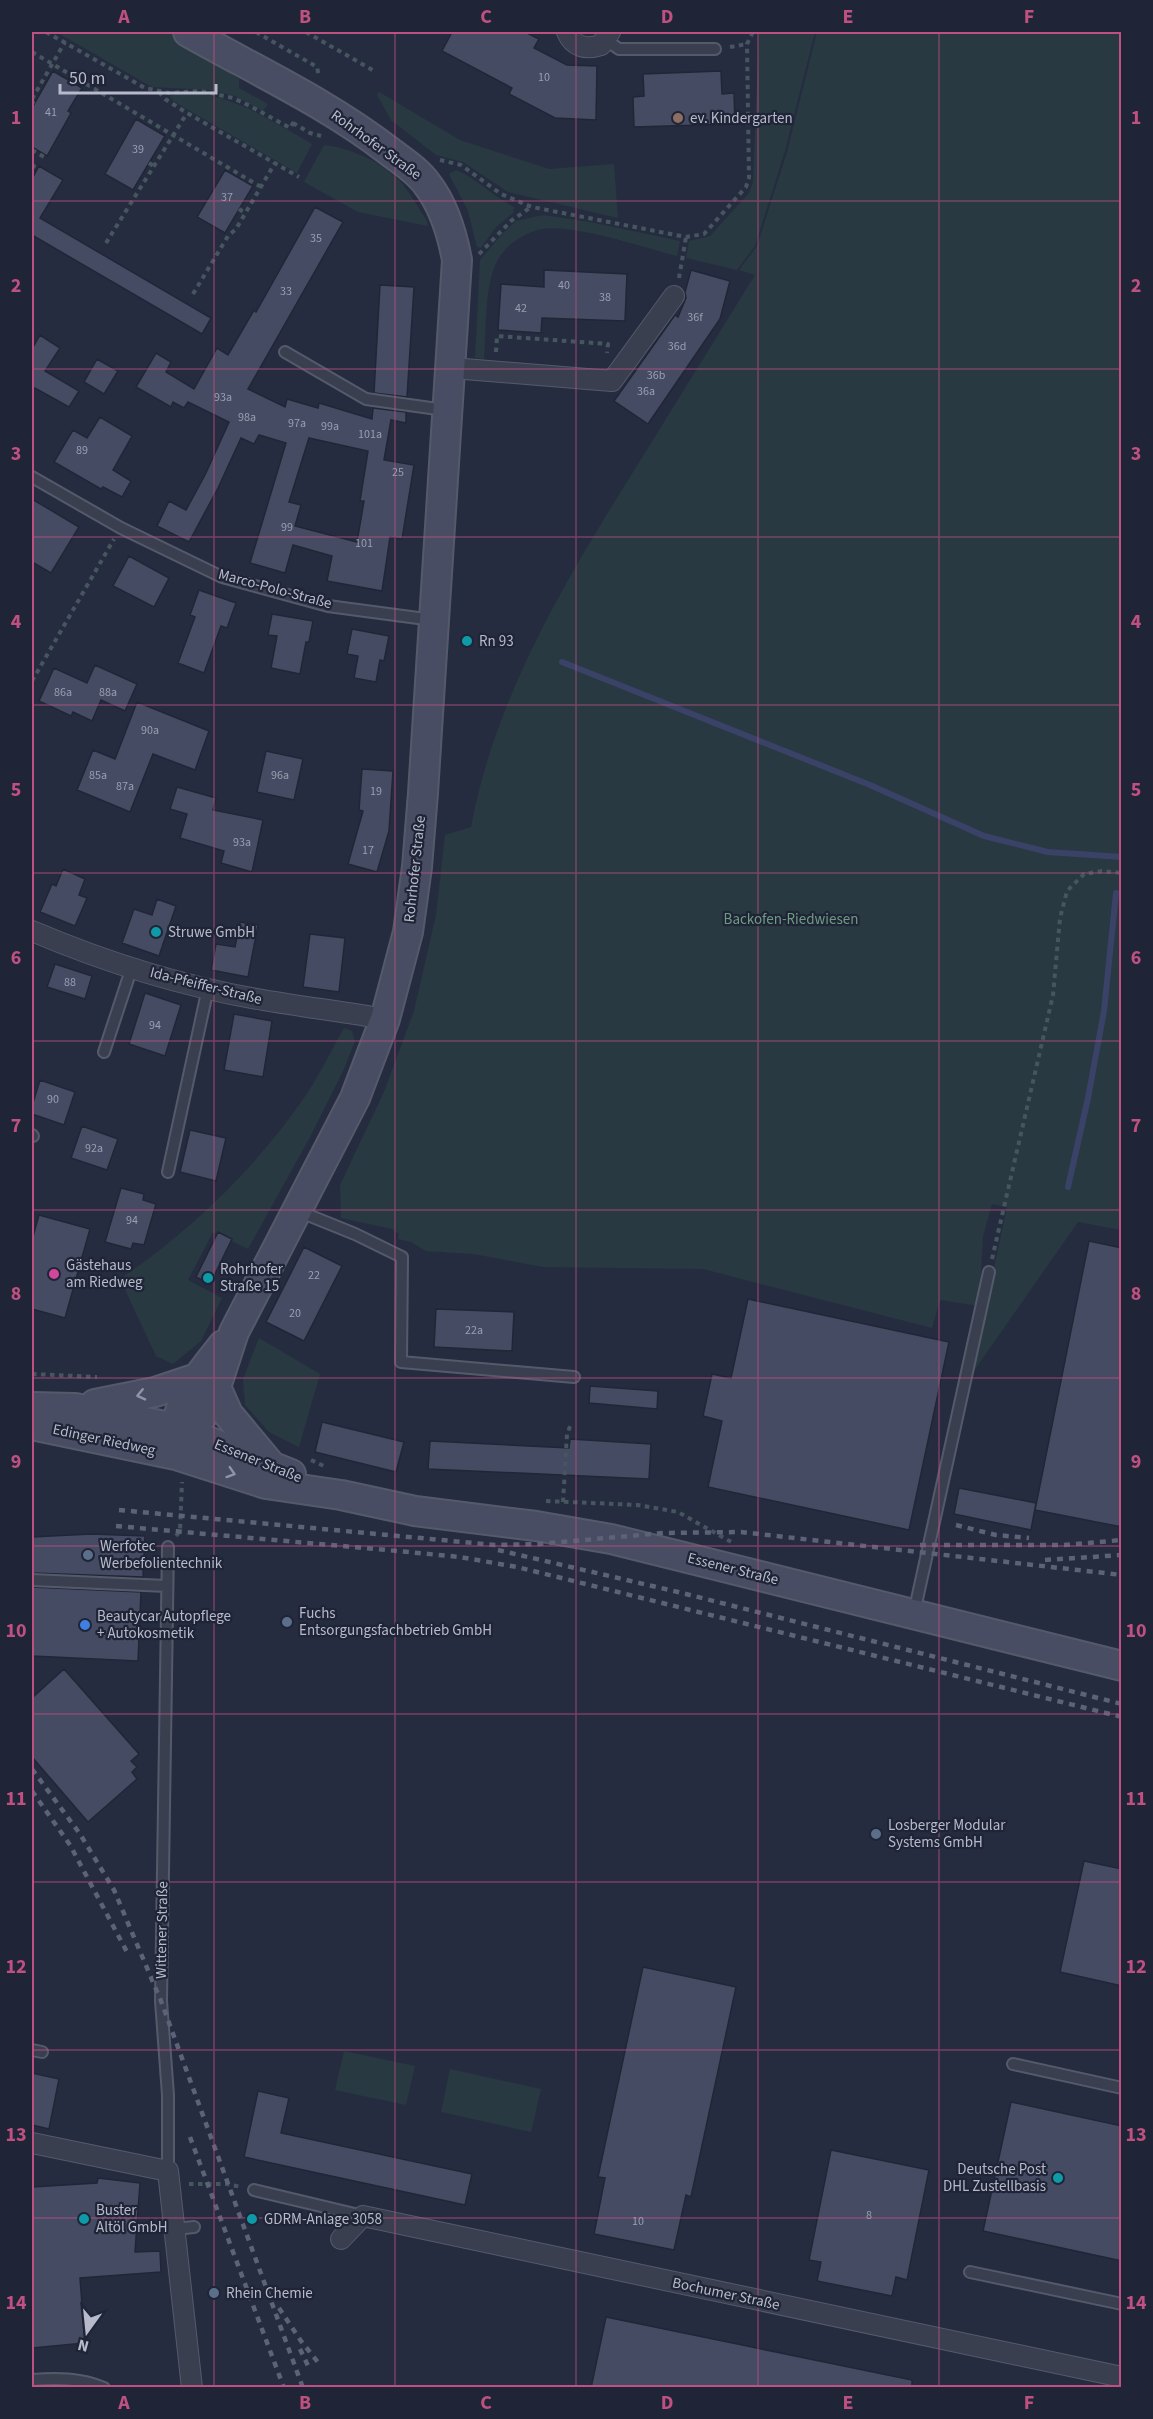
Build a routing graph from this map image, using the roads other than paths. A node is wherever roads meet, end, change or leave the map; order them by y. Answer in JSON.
{"nodes":[{"id":1,"x":188,"y":32,"type":"edge"},
{"id":2,"x":567,"y":32,"type":"edge"},
{"id":3,"x":608,"y":36,"type":"edge"},
{"id":4,"x":715,"y":49,"type":"dead end"},
{"id":5,"x":674,"y":296,"type":"road end"},
{"id":6,"x":285,"y":352,"type":"dead end"},
{"id":7,"x":452,"y":368,"type":"junction"},
{"id":8,"x":448,"y":410,"type":"junction"},
{"id":9,"x":32,"y":477,"type":"edge"},
{"id":10,"x":433,"y":620,"type":"junction"},
{"id":11,"x":32,"y":931,"type":"edge"},
{"id":12,"x":132,"y":967,"type":"junction"},
{"id":13,"x":208,"y":988,"type":"junction"},
{"id":14,"x":385,"y":1019,"type":"junction"},
{"id":15,"x":104,"y":1052,"type":"dead end"},
{"id":16,"x":168,"y":1172,"type":"dead end"},
{"id":17,"x":296,"y":1211,"type":"junction"},
{"id":18,"x":989,"y":1272,"type":"road end"},
{"id":19,"x":574,"y":1377,"type":"dead end"},
{"id":20,"x":206,"y":1382,"type":"junction"},
{"id":21,"x":32,"y":1407,"type":"edge"},
{"id":22,"x":75,"y":1408,"type":"junction"},
{"id":23,"x":32,"y":1425,"type":"edge"},
{"id":24,"x":181,"y":1448,"type":"junction"},
{"id":25,"x":271,"y":1466,"type":"junction"},
{"id":26,"x":340,"y":1495,"type":"junction"},
{"id":27,"x":168,"y":1547,"type":"road end"},
{"id":28,"x":32,"y":1580,"type":"edge"},
{"id":29,"x":167,"y":1586,"type":"junction"},
{"id":30,"x":914,"y":1613,"type":"junction"},
{"id":31,"x":1122,"y":1666,"type":"edge"},
{"id":32,"x":1013,"y":2064,"type":"dead end"},
{"id":33,"x":1122,"y":2088,"type":"edge"},
{"id":34,"x":32,"y":2143,"type":"edge"},
{"id":35,"x":169,"y":2178,"type":"junction"},
{"id":36,"x":254,"y":2190,"type":"road end"},
{"id":37,"x":363,"y":2216,"type":"junction"},
{"id":38,"x":341,"y":2239,"type":"dead end"},
{"id":39,"x":970,"y":2272,"type":"dead end"},
{"id":40,"x":1122,"y":2304,"type":"edge"},
{"id":41,"x":1122,"y":2378,"type":"edge"},
{"id":42,"x":32,"y":2380,"type":"edge"},
{"id":43,"x":104,"y":2388,"type":"edge"},
{"id":44,"x":192,"y":2388,"type":"edge"}],
"edges":[{"from":1,"to":7,"type":"main road","name":"Rohrhofer Straße"},
{"from":2,"to":3,"type":"street"},
{"from":3,"to":4,"type":"lane"},
{"from":5,"to":7,"type":"street"},
{"from":6,"to":8,"type":"lane"},
{"from":7,"to":8,"type":"main road","name":"Rohrhofer Straße"},
{"from":8,"to":10,"type":"main road","name":"Rohrhofer Straße"},
{"from":9,"to":10,"type":"lane","name":"Marco-Polo-Straße"},
{"from":10,"to":14,"type":"main road","name":"Rohrhofer Straße"},
{"from":11,"to":12,"type":"street","name":"Ida-Pfeiffer-Straße"},
{"from":12,"to":13,"type":"street","name":"Ida-Pfeiffer-Straße"},
{"from":12,"to":15,"type":"lane"},
{"from":13,"to":14,"type":"street","name":"Ida-Pfeiffer-Straße"},
{"from":13,"to":16,"type":"lane"},
{"from":14,"to":17,"type":"main road","name":"Rohrhofer Straße"},
{"from":17,"to":19,"type":"lane"},
{"from":17,"to":20,"type":"main road","name":"Rohrhofer Straße"},
{"from":18,"to":30,"type":"lane"},
{"from":20,"to":22,"type":"main road","one_way":true},
{"from":20,"to":24,"type":"main road","name":"Rohrhofer Straße"},
{"from":20,"to":25,"type":"main road"},
{"from":21,"to":22,"type":"main road","name":"Edinger Riedweg"},
{"from":22,"to":24,"type":"main road","name":"Edinger Riedweg"},
{"from":23,"to":24,"type":"main road","name":"Edinger Riedweg"},
{"from":24,"to":25,"type":"main road","name":"Essener Straße"},
{"from":24,"to":26,"type":"main road","name":"Essener Straße","one_way":true},
{"from":25,"to":26,"type":"main road","name":"Essener Straße"},
{"from":26,"to":30,"type":"main road","name":"Essener Straße"},
{"from":27,"to":29,"type":"lane","name":"Wittener Straße"},
{"from":28,"to":29,"type":"lane"},
{"from":29,"to":35,"type":"lane","name":"Wittener Straße"},
{"from":30,"to":31,"type":"main road","name":"Essener Straße"},
{"from":32,"to":33,"type":"lane"},
{"from":34,"to":35,"type":"street"},
{"from":35,"to":44,"type":"street","name":"Wittener Straße"},
{"from":36,"to":37,"type":"lane"},
{"from":37,"to":38,"type":"street"},
{"from":37,"to":41,"type":"street","name":"Bochumer Straße"},
{"from":39,"to":40,"type":"lane"},
{"from":42,"to":43,"type":"lane"}]}
